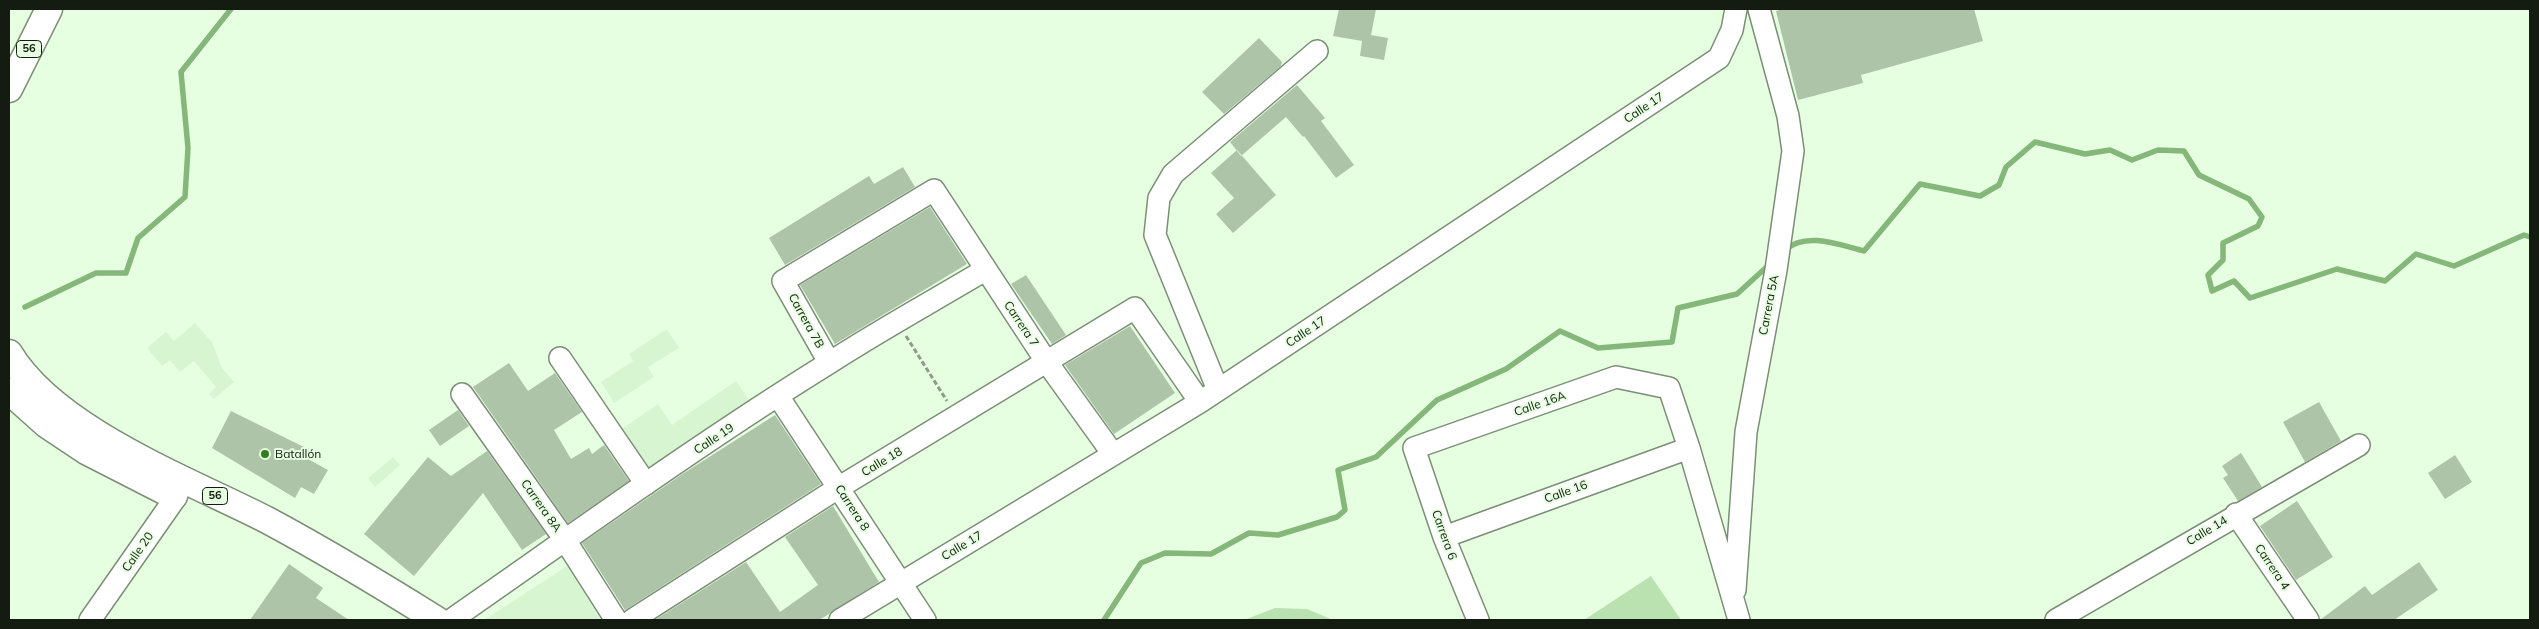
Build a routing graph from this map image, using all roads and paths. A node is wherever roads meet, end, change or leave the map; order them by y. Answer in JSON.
{"nodes":[{"id":1,"x":30,"y":9,"type":"edge"},
{"id":2,"x":49,"y":9,"type":"edge"},
{"id":3,"x":1736,"y":9,"type":"edge"},
{"id":4,"x":1759,"y":9,"type":"edge"},
{"id":5,"x":9,"y":51,"type":"edge"},
{"id":6,"x":1317,"y":51,"type":"dead end"},
{"id":7,"x":9,"y":90,"type":"edge"},
{"id":8,"x":985,"y":270,"type":"junction"},
{"id":9,"x":783,"y":280,"type":"joint"},
{"id":10,"x":897,"y":322,"type":"junction"},
{"id":11,"x":560,"y":358,"type":"dead end"},
{"id":12,"x":1046,"y":361,"type":"junction"},
{"id":13,"x":829,"y":362,"type":"junction"},
{"id":14,"x":11,"y":373,"type":"edge"},
{"id":15,"x":1669,"y":388,"type":"joint"},
{"id":16,"x":1218,"y":390,"type":"junction"},
{"id":17,"x":462,"y":394,"type":"dead end"},
{"id":18,"x":778,"y":396,"type":"junction"},
{"id":19,"x":1200,"y":402,"type":"junction"},
{"id":20,"x":956,"y":416,"type":"junction"},
{"id":21,"x":2359,"y":445,"type":"dead end"},
{"id":22,"x":1414,"y":448,"type":"joint"},
{"id":23,"x":1689,"y":448,"type":"junction"},
{"id":24,"x":1113,"y":454,"type":"junction"},
{"id":25,"x":646,"y":484,"type":"junction"},
{"id":26,"x":838,"y":488,"type":"junction"},
{"id":27,"x":179,"y":489,"type":"junction"},
{"id":28,"x":2236,"y":514,"type":"junction"},
{"id":29,"x":1444,"y":537,"type":"junction"},
{"id":30,"x":565,"y":540,"type":"junction"},
{"id":31,"x":901,"y":583,"type":"junction"},
{"id":32,"x":1737,"y":612,"type":"edge"},
{"id":33,"x":90,"y":620,"type":"edge"},
{"id":34,"x":412,"y":620,"type":"edge"},
{"id":35,"x":437,"y":620,"type":"edge"},
{"id":36,"x":451,"y":620,"type":"edge"},
{"id":37,"x":616,"y":620,"type":"edge"},
{"id":38,"x":632,"y":620,"type":"edge"},
{"id":39,"x":840,"y":620,"type":"edge"},
{"id":40,"x":926,"y":620,"type":"edge"},
{"id":41,"x":1478,"y":620,"type":"edge"},
{"id":42,"x":2056,"y":620,"type":"edge"},
{"id":43,"x":2308,"y":620,"type":"edge"}],
"edges":[{"from":1,"to":5,"type":"main road","number":"56"},
{"from":2,"to":7,"type":"main road","number":"56"},
{"from":3,"to":16,"type":"street","name":"Calle 17"},
{"from":4,"to":32,"type":"street","name":"Carrera 5A"},
{"from":6,"to":16,"type":"street"},
{"from":8,"to":9,"type":"street","name":"Carrera 7"},
{"from":8,"to":10,"type":"street","name":"Calle 19"},
{"from":8,"to":12,"type":"street","name":"Carrera 7"},
{"from":9,"to":13,"type":"street","name":"Carrera 7B"},
{"from":10,"to":13,"type":"street","name":"Calle 19"},
{"from":10,"to":20,"type":"path"},
{"from":11,"to":25,"type":"street"},
{"from":12,"to":19,"type":"street","name":"Calle 18"},
{"from":12,"to":20,"type":"street","name":"Calle 18"},
{"from":12,"to":24,"type":"street","name":"Carrera 7"},
{"from":13,"to":18,"type":"street","name":"Calle 19"},
{"from":14,"to":27,"type":"main road","number":"56"},
{"from":15,"to":22,"type":"street","name":"Calle 16A"},
{"from":15,"to":23,"type":"street","name":"Carrera 5A"},
{"from":16,"to":19,"type":"street","name":"Calle 17"},
{"from":17,"to":30,"type":"street","name":"Carrera 8A"},
{"from":18,"to":25,"type":"street","name":"Calle 19"},
{"from":18,"to":26,"type":"street","name":"Carrera 8"},
{"from":19,"to":24,"type":"street","name":"Calle 17"},
{"from":20,"to":26,"type":"street","name":"Calle 18"},
{"from":21,"to":28,"type":"street","name":"Calle 14"},
{"from":22,"to":29,"type":"street","name":"Carrera 6"},
{"from":23,"to":29,"type":"street","name":"Calle 16"},
{"from":23,"to":32,"type":"street","name":"Carrera 5A"},
{"from":24,"to":31,"type":"street","name":"Calle 17"},
{"from":25,"to":30,"type":"street","name":"Calle 19"},
{"from":26,"to":31,"type":"street","name":"Carrera 8"},
{"from":26,"to":38,"type":"street","name":"Calle 18"},
{"from":27,"to":33,"type":"street","name":"Calle 20"},
{"from":27,"to":34,"type":"main road","number":"56"},
{"from":27,"to":35,"type":"main road","number":"56"},
{"from":28,"to":42,"type":"street","name":"Calle 14"},
{"from":28,"to":43,"type":"street","name":"Carrera 4"},
{"from":29,"to":41,"type":"street","name":"Carrera 6"},
{"from":30,"to":36,"type":"street","name":"Calle 19"},
{"from":30,"to":37,"type":"street","name":"Carrera 8A"},
{"from":31,"to":39,"type":"street","name":"Calle 17"},
{"from":31,"to":40,"type":"street","name":"Carrera 8"}]}
